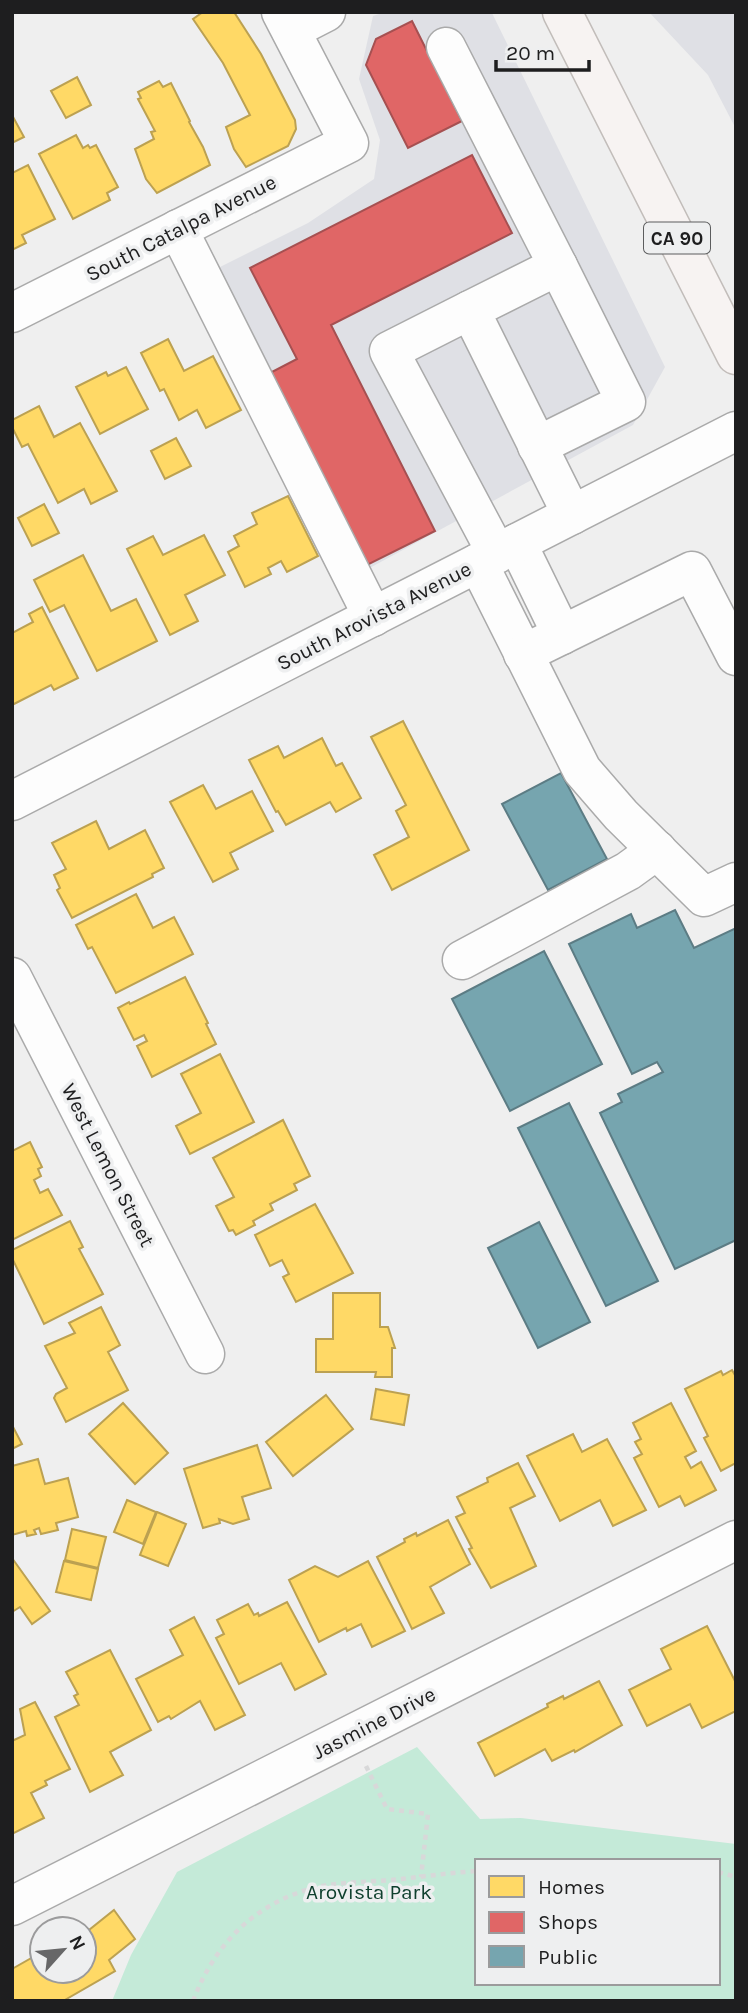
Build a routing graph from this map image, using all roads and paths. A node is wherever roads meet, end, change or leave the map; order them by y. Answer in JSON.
{"nodes":[{"id":1,"x":326,"y":12,"type":"edge"},
{"id":2,"x":562,"y":12,"type":"edge"},
{"id":3,"x":286,"y":21,"type":"edge"},
{"id":4,"x":446,"y":47,"type":"dead end"},
{"id":5,"x":178,"y":229,"type":"junction"},
{"id":6,"x":558,"y":266,"type":"junction"},
{"id":7,"x":470,"y":310,"type":"junction"},
{"id":8,"x":12,"y":313,"type":"edge"},
{"id":9,"x":736,"y":355,"type":"edge"},
{"id":10,"x":736,"y":431,"type":"edge"},
{"id":11,"x":537,"y":446,"type":"junction"},
{"id":12,"x":572,"y":515,"type":"junction"},
{"id":13,"x":497,"y":553,"type":"junction"},
{"id":14,"x":373,"y":617,"type":"junction"},
{"id":15,"x":562,"y":635,"type":"junction"},
{"id":16,"x":523,"y":654,"type":"junction"},
{"id":17,"x":736,"y":656,"type":"edge"},
{"id":18,"x":12,"y":801,"type":"edge"},
{"id":19,"x":657,"y":850,"type":"junction"},
{"id":20,"x":736,"y":881,"type":"edge"},
{"id":21,"x":462,"y":960,"type":"dead end"},
{"id":22,"x":12,"y":977,"type":"edge"},
{"id":23,"x":205,"y":1354,"type":"dead end"},
{"id":24,"x":736,"y":1540,"type":"edge"},
{"id":25,"x":350,"y":1735,"type":"junction"},
{"id":26,"x":475,"y":1871,"type":"edge"},
{"id":27,"x":421,"y":1877,"type":"junction"},
{"id":28,"x":12,"y":1906,"type":"edge"},
{"id":29,"x":193,"y":2001,"type":"edge"}],
"edges":[{"from":1,"to":3,"type":"street"},
{"from":2,"to":9,"type":"main road","number":"CA 90"},
{"from":3,"to":5,"type":"street","name":"South Catalpa Avenue"},
{"from":4,"to":6,"type":"street"},
{"from":5,"to":8,"type":"street","name":"South Catalpa Avenue"},
{"from":5,"to":14,"type":"street"},
{"from":6,"to":7,"type":"street"},
{"from":6,"to":11,"type":"street"},
{"from":7,"to":11,"type":"street"},
{"from":7,"to":13,"type":"street"},
{"from":10,"to":12,"type":"street","name":"South Arovista Avenue"},
{"from":11,"to":12,"type":"street"},
{"from":12,"to":13,"type":"street","name":"South Arovista Avenue"},
{"from":13,"to":14,"type":"street","name":"South Arovista Avenue"},
{"from":13,"to":15,"type":"street"},
{"from":13,"to":16,"type":"street"},
{"from":14,"to":18,"type":"street","name":"South Arovista Avenue"},
{"from":15,"to":16,"type":"street"},
{"from":15,"to":17,"type":"street"},
{"from":16,"to":19,"type":"street"},
{"from":19,"to":20,"type":"street"},
{"from":19,"to":21,"type":"street"},
{"from":22,"to":23,"type":"street","name":"West Lemon Street"},
{"from":24,"to":25,"type":"street","name":"Jasmine Drive"},
{"from":25,"to":27,"type":"path"},
{"from":25,"to":28,"type":"street","name":"Jasmine Drive"},
{"from":26,"to":27,"type":"path"},
{"from":27,"to":29,"type":"path"}]}
